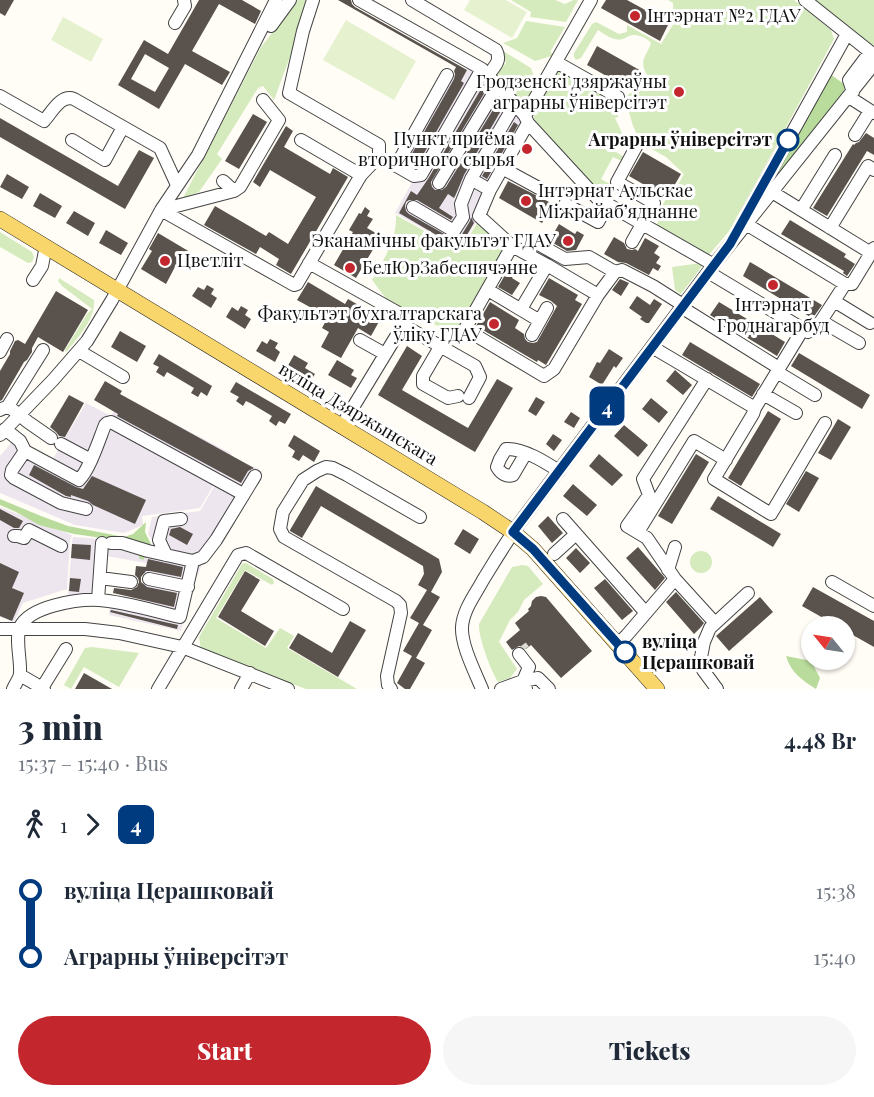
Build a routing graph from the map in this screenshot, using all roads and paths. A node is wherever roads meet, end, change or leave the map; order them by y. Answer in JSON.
{"nodes":[{"id":1,"x":184,"y":0,"type":"edge"},
{"id":2,"x":276,"y":0,"type":"edge"},
{"id":3,"x":290,"y":0,"type":"edge"},
{"id":4,"x":313,"y":0,"type":"edge"},
{"id":5,"x":359,"y":0,"type":"edge"},
{"id":6,"x":412,"y":0,"type":"edge"},
{"id":7,"x":591,"y":0,"type":"edge"},
{"id":8,"x":805,"y":0,"type":"edge"},
{"id":9,"x":175,"y":23,"type":"dead end"},
{"id":10,"x":847,"y":33,"type":"junction"},
{"id":11,"x":872,"y":53,"type":"edge"},
{"id":12,"x":249,"y":55,"type":"junction"},
{"id":13,"x":556,"y":62,"type":"junction"},
{"id":14,"x":874,"y":64,"type":"edge"},
{"id":15,"x":485,"y":72,"type":"junction"},
{"id":16,"x":447,"y":75,"type":"dead end"},
{"id":17,"x":498,"y":86,"type":"junction"},
{"id":18,"x":851,"y":94,"type":"junction"},
{"id":19,"x":0,"y":96,"type":"edge"},
{"id":20,"x":618,"y":97,"type":"dead end"},
{"id":21,"x":263,"y":100,"type":"dead end"},
{"id":22,"x":515,"y":104,"type":"junction"},
{"id":23,"x":872,"y":112,"type":"edge"},
{"id":24,"x":526,"y":119,"type":"junction"},
{"id":25,"x":123,"y":127,"type":"junction"},
{"id":26,"x":855,"y":135,"type":"dead end"},
{"id":27,"x":72,"y":140,"type":"dead end"},
{"id":28,"x":301,"y":140,"type":"dead end"},
{"id":29,"x":637,"y":145,"type":"dead end"},
{"id":30,"x":835,"y":155,"type":"dead end"},
{"id":31,"x":379,"y":156,"type":"junction"},
{"id":32,"x":396,"y":166,"type":"junction"},
{"id":33,"x":502,"y":168,"type":"junction"},
{"id":34,"x":874,"y":170,"type":"edge"},
{"id":35,"x":361,"y":175,"type":"junction"},
{"id":36,"x":471,"y":179,"type":"junction"},
{"id":37,"x":223,"y":181,"type":"dead end"},
{"id":38,"x":439,"y":183,"type":"dead end"},
{"id":39,"x":177,"y":185,"type":"junction"},
{"id":40,"x":490,"y":190,"type":"junction"},
{"id":41,"x":234,"y":191,"type":"junction"},
{"id":42,"x":546,"y":192,"type":"dead end"},
{"id":43,"x":772,"y":192,"type":"junction"},
{"id":44,"x":565,"y":204,"type":"dead end"},
{"id":45,"x":608,"y":204,"type":"junction"},
{"id":46,"x":413,"y":207,"type":"dead end"},
{"id":47,"x":161,"y":210,"type":"junction"},
{"id":48,"x":801,"y":210,"type":"junction"},
{"id":49,"x":0,"y":219,"type":"edge"},
{"id":50,"x":642,"y":224,"type":"junction"},
{"id":51,"x":746,"y":224,"type":"junction"},
{"id":52,"x":830,"y":228,"type":"junction"},
{"id":53,"x":632,"y":242,"type":"dead end"},
{"id":54,"x":730,"y":244,"type":"junction"},
{"id":55,"x":540,"y":245,"type":"dead end"},
{"id":56,"x":46,"y":246,"type":"junction"},
{"id":57,"x":512,"y":246,"type":"junction"},
{"id":58,"x":873,"y":251,"type":"edge"},
{"id":59,"x":61,"y":255,"type":"junction"},
{"id":60,"x":309,"y":263,"type":"junction"},
{"id":61,"x":547,"y":265,"type":"junction"},
{"id":62,"x":42,"y":266,"type":"junction"},
{"id":63,"x":711,"y":268,"type":"junction"},
{"id":64,"x":615,"y":272,"type":"junction"},
{"id":65,"x":33,"y":280,"type":"dead end"},
{"id":66,"x":845,"y":284,"type":"junction"},
{"id":67,"x":488,"y":290,"type":"junction"},
{"id":68,"x":117,"y":291,"type":"junction"},
{"id":69,"x":598,"y":295,"type":"junction"},
{"id":70,"x":834,"y":301,"type":"junction"},
{"id":71,"x":682,"y":306,"type":"junction"},
{"id":72,"x":547,"y":308,"type":"dead end"},
{"id":73,"x":521,"y":309,"type":"junction"},
{"id":74,"x":540,"y":321,"type":"junction"},
{"id":75,"x":821,"y":321,"type":"junction"},
{"id":76,"x":870,"y":322,"type":"dead end"},
{"id":77,"x":403,"y":325,"type":"junction"},
{"id":78,"x":804,"y":329,"type":"junction"},
{"id":79,"x":532,"y":335,"type":"dead end"},
{"id":80,"x":7,"y":339,"type":"dead end"},
{"id":81,"x":360,"y":340,"type":"dead end"},
{"id":82,"x":859,"y":343,"type":"dead end"},
{"id":83,"x":440,"y":347,"type":"junction"},
{"id":84,"x":652,"y":347,"type":"junction"},
{"id":85,"x":43,"y":350,"type":"dead end"},
{"id":86,"x":79,"y":351,"type":"junction"},
{"id":87,"x":0,"y":352,"type":"edge"},
{"id":88,"x":385,"y":354,"type":"junction"},
{"id":89,"x":778,"y":370,"type":"junction"},
{"id":90,"x":123,"y":377,"type":"dead end"},
{"id":91,"x":707,"y":380,"type":"junction"},
{"id":92,"x":764,"y":394,"type":"junction"},
{"id":93,"x":815,"y":395,"type":"dead end"},
{"id":94,"x":4,"y":408,"type":"edge"},
{"id":95,"x":755,"y":408,"type":"junction"},
{"id":96,"x":796,"y":413,"type":"dead end"},
{"id":97,"x":20,"y":415,"type":"junction"},
{"id":98,"x":825,"y":423,"type":"dead end"},
{"id":99,"x":341,"y":427,"type":"junction"},
{"id":100,"x":3,"y":432,"type":"edge"},
{"id":101,"x":25,"y":451,"type":"junction"},
{"id":102,"x":526,"y":453,"type":"dead end"},
{"id":103,"x":726,"y":459,"type":"junction"},
{"id":104,"x":91,"y":460,"type":"junction"},
{"id":105,"x":559,"y":471,"type":"junction"},
{"id":106,"x":255,"y":476,"type":"dead end"},
{"id":107,"x":243,"y":494,"type":"junction"},
{"id":108,"x":86,"y":509,"type":"dead end"},
{"id":109,"x":420,"y":517,"type":"dead end"},
{"id":110,"x":181,"y":519,"type":"dead end"},
{"id":111,"x":563,"y":519,"type":"dead end"},
{"id":112,"x":513,"y":532,"type":"junction"},
{"id":113,"x":638,"y":532,"type":"junction"},
{"id":114,"x":576,"y":534,"type":"junction"},
{"id":115,"x":14,"y":536,"type":"dead end"},
{"id":116,"x":61,"y":546,"type":"dead end"},
{"id":117,"x":675,"y":547,"type":"dead end"},
{"id":118,"x":554,"y":554,"type":"dead end"},
{"id":119,"x":166,"y":555,"type":"junction"},
{"id":120,"x":193,"y":561,"type":"junction"},
{"id":121,"x":672,"y":574,"type":"junction"},
{"id":122,"x":100,"y":578,"type":"junction"},
{"id":123,"x":149,"y":579,"type":"dead end"},
{"id":124,"x":131,"y":582,"type":"dead end"},
{"id":125,"x":832,"y":582,"type":"dead end"},
{"id":126,"x":188,"y":587,"type":"junction"},
{"id":127,"x":748,"y":593,"type":"dead end"},
{"id":128,"x":98,"y":600,"type":"junction"},
{"id":129,"x":874,"y":606,"type":"edge"},
{"id":130,"x":343,"y":609,"type":"dead end"},
{"id":131,"x":646,"y":614,"type":"junction"},
{"id":132,"x":715,"y":623,"type":"junction"},
{"id":133,"x":0,"y":629,"type":"edge"},
{"id":134,"x":18,"y":630,"type":"junction"},
{"id":135,"x":618,"y":644,"type":"junction"},
{"id":136,"x":182,"y":647,"type":"junction"},
{"id":137,"x":66,"y":649,"type":"dead end"},
{"id":138,"x":522,"y":652,"type":"tunnel mouth"},
{"id":139,"x":250,"y":673,"type":"junction"},
{"id":140,"x":20,"y":675,"type":"junction"},
{"id":141,"x":524,"y":685,"type":"edge"},
{"id":142,"x":43,"y":688,"type":"edge"},
{"id":143,"x":13,"y":689,"type":"edge"},
{"id":144,"x":158,"y":689,"type":"edge"},
{"id":145,"x":241,"y":689,"type":"edge"},
{"id":146,"x":288,"y":689,"type":"edge"},
{"id":147,"x":392,"y":689,"type":"edge"},
{"id":148,"x":482,"y":689,"type":"edge"},
{"id":149,"x":501,"y":689,"type":"edge"},
{"id":150,"x":549,"y":689,"type":"edge"},
{"id":151,"x":657,"y":689,"type":"edge"},
{"id":152,"x":717,"y":689,"type":"edge"}],
"edges":[{"from":1,"to":9,"type":"street"},
{"from":2,"to":12,"type":"street"},
{"from":3,"to":12,"type":"street"},
{"from":4,"to":31,"type":"street"},
{"from":5,"to":15,"type":"street"},
{"from":6,"to":15,"type":"street"},
{"from":7,"to":13,"type":"street"},
{"from":8,"to":10,"type":"street"},
{"from":10,"to":11,"type":"street"},
{"from":10,"to":54,"type":"street"},
{"from":11,"to":18,"type":"street"},
{"from":12,"to":39,"type":"street"},
{"from":13,"to":20,"type":"street"},
{"from":13,"to":24,"type":"street"},
{"from":14,"to":18,"type":"street"},
{"from":15,"to":17,"type":"street"},
{"from":15,"to":32,"type":"street"},
{"from":16,"to":32,"type":"street"},
{"from":17,"to":22,"type":"street"},
{"from":17,"to":38,"type":"street"},
{"from":18,"to":23,"type":"street"},
{"from":18,"to":43,"type":"street"},
{"from":19,"to":25,"type":"street"},
{"from":21,"to":41,"type":"street"},
{"from":22,"to":24,"type":"street"},
{"from":22,"to":36,"type":"street"},
{"from":23,"to":26,"type":"street"},
{"from":24,"to":33,"type":"street"},
{"from":24,"to":45,"type":"street"},
{"from":25,"to":27,"type":"street"},
{"from":25,"to":39,"type":"street"},
{"from":28,"to":35,"type":"street"},
{"from":29,"to":50,"type":"street"},
{"from":30,"to":48,"type":"street"},
{"from":31,"to":32,"type":"street"},
{"from":31,"to":35,"type":"street"},
{"from":33,"to":40,"type":"street"},
{"from":33,"to":42,"type":"street"},
{"from":34,"to":52,"type":"street"},
{"from":35,"to":60,"type":"street"},
{"from":36,"to":40,"type":"street"},
{"from":36,"to":46,"type":"street"},
{"from":37,"to":41,"type":"street"},
{"from":39,"to":47,"type":"street"},
{"from":40,"to":57,"type":"street"},
{"from":41,"to":47,"type":"street"},
{"from":43,"to":48,"type":"street"},
{"from":43,"to":51,"type":"street"},
{"from":44,"to":45,"type":"street"},
{"from":45,"to":50,"type":"street"},
{"from":47,"to":60,"type":"street"},
{"from":47,"to":68,"type":"street"},
{"from":48,"to":52,"type":"street"},
{"from":49,"to":56,"type":"main road","name":"вуліца Дзяржынскага"},
{"from":50,"to":53,"type":"street"},
{"from":50,"to":63,"type":"street"},
{"from":51,"to":54,"type":"street"},
{"from":51,"to":66,"type":"street"},
{"from":52,"to":58,"type":"street"},
{"from":54,"to":63,"type":"street"},
{"from":55,"to":64,"type":"street"},
{"from":56,"to":59,"type":"main road","name":"вуліца Дзяржынскага"},
{"from":56,"to":62,"type":"street"},
{"from":57,"to":61,"type":"street"},
{"from":57,"to":67,"type":"street"},
{"from":58,"to":66,"type":"street"},
{"from":59,"to":62,"type":"street"},
{"from":59,"to":68,"type":"main road","name":"вуліца Дзяржынскага"},
{"from":60,"to":77,"type":"street"},
{"from":61,"to":69,"type":"street"},
{"from":61,"to":73,"type":"street"},
{"from":62,"to":65,"type":"street"},
{"from":63,"to":71,"type":"street"},
{"from":63,"to":78,"type":"street"},
{"from":64,"to":69,"type":"street"},
{"from":64,"to":71,"type":"street"},
{"from":66,"to":70,"type":"street"},
{"from":67,"to":69,"type":"street"},
{"from":67,"to":73,"type":"street"},
{"from":68,"to":86,"type":"street"},
{"from":68,"to":99,"type":"main road","name":"вуліца Дзяржынскага"},
{"from":70,"to":75,"type":"street"},
{"from":70,"to":76,"type":"street"},
{"from":71,"to":84,"type":"street"},
{"from":71,"to":89,"type":"street"},
{"from":72,"to":74,"type":"street"},
{"from":73,"to":74,"type":"street"},
{"from":74,"to":79,"type":"street"},
{"from":75,"to":78,"type":"street"},
{"from":75,"to":82,"type":"street"},
{"from":77,"to":83,"type":"street"},
{"from":77,"to":88,"type":"street"},
{"from":78,"to":89,"type":"street"},
{"from":80,"to":87,"type":"street"},
{"from":81,"to":88,"type":"street"},
{"from":83,"to":83,"type":"street"},
{"from":84,"to":91,"type":"street"},
{"from":84,"to":105,"type":"street"},
{"from":85,"to":94,"type":"street"},
{"from":86,"to":90,"type":"street"},
{"from":86,"to":97,"type":"street"},
{"from":88,"to":99,"type":"street"},
{"from":89,"to":92,"type":"street"},
{"from":89,"to":93,"type":"street"},
{"from":91,"to":95,"type":"street"},
{"from":91,"to":113,"type":"street"},
{"from":92,"to":95,"type":"street"},
{"from":92,"to":96,"type":"street"},
{"from":94,"to":97,"type":"street"},
{"from":95,"to":103,"type":"street"},
{"from":97,"to":100,"type":"street"},
{"from":97,"to":104,"type":"street"},
{"from":98,"to":103,"type":"street"},
{"from":99,"to":112,"type":"main road","name":"вуліца Дзяржынскага"},
{"from":100,"to":101,"type":"street"},
{"from":101,"to":104,"type":"street"},
{"from":101,"to":108,"type":"street"},
{"from":102,"to":105,"type":"street"},
{"from":103,"to":113,"type":"street"},
{"from":104,"to":107,"type":"street"},
{"from":105,"to":112,"type":"street"},
{"from":106,"to":107,"type":"street"},
{"from":107,"to":120,"type":"street"},
{"from":109,"to":147,"type":"street"},
{"from":110,"to":119,"type":"street"},
{"from":111,"to":114,"type":"street"},
{"from":112,"to":135,"type":"main road","name":"вуліца Дзяржынскага"},
{"from":112,"to":148,"type":"street"},
{"from":113,"to":121,"type":"street"},
{"from":114,"to":118,"type":"street"},
{"from":114,"to":131,"type":"street"},
{"from":115,"to":116,"type":"street"},
{"from":117,"to":121,"type":"street"},
{"from":119,"to":120,"type":"street"},
{"from":119,"to":122,"type":"street"},
{"from":120,"to":126,"type":"street"},
{"from":121,"to":131,"type":"street"},
{"from":121,"to":132,"type":"street"},
{"from":122,"to":124,"type":"street"},
{"from":122,"to":128,"type":"street"},
{"from":123,"to":126,"type":"street"},
{"from":125,"to":129,"type":"street"},
{"from":126,"to":128,"type":"street"},
{"from":127,"to":132,"type":"street"},
{"from":128,"to":134,"type":"street"},
{"from":130,"to":136,"type":"street"},
{"from":131,"to":135,"type":"street"},
{"from":132,"to":152,"type":"street"},
{"from":133,"to":134,"type":"street"},
{"from":134,"to":136,"type":"street"},
{"from":134,"to":140,"type":"street"},
{"from":135,"to":151,"type":"main road","name":"вуліца Дзяржынскага"},
{"from":136,"to":139,"type":"street"},
{"from":136,"to":144,"type":"street"},
{"from":137,"to":142,"type":"street"},
{"from":138,"to":141,"type":"street"},
{"from":139,"to":145,"type":"street"},
{"from":139,"to":146,"type":"street"},
{"from":140,"to":142,"type":"street"},
{"from":140,"to":143,"type":"street"},
{"from":141,"to":149,"type":"street"},
{"from":141,"to":150,"type":"street"}]}
